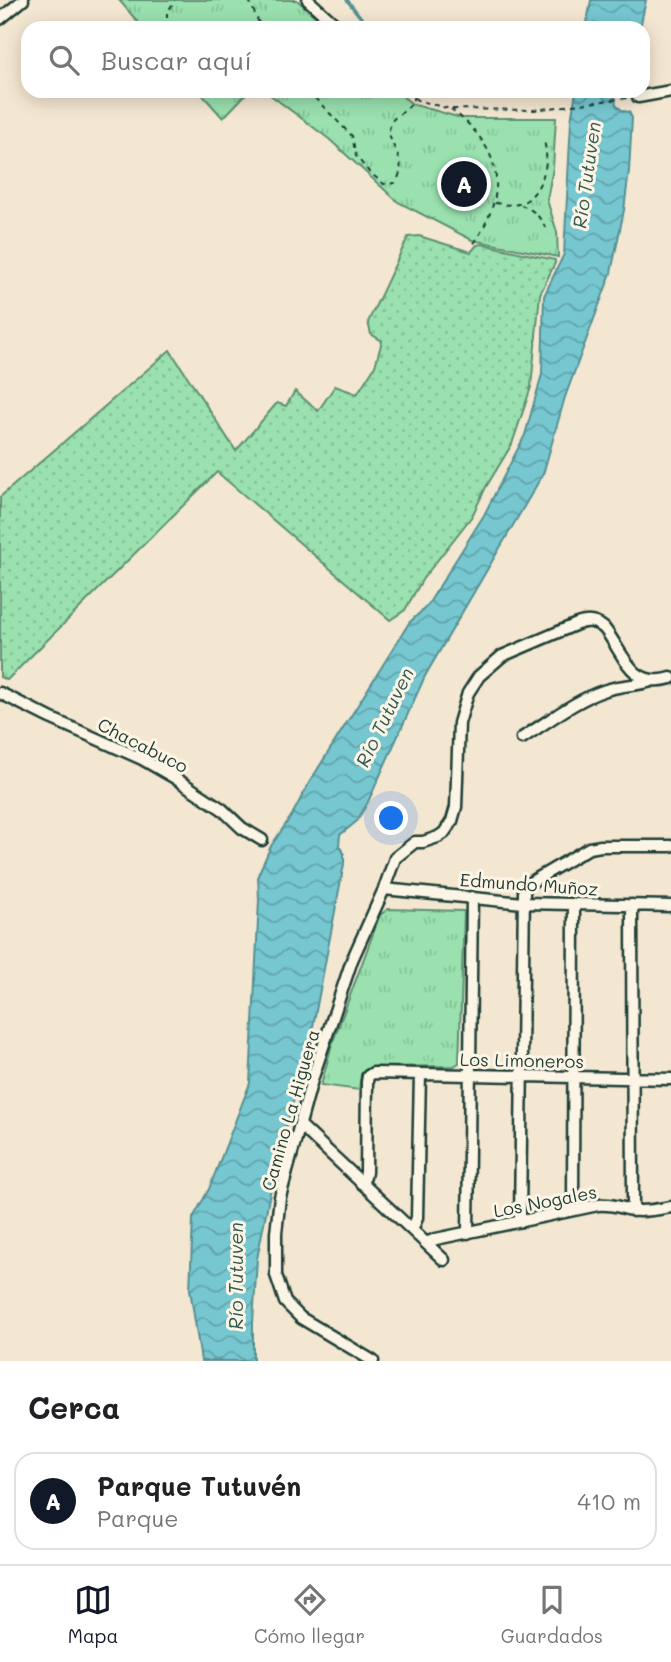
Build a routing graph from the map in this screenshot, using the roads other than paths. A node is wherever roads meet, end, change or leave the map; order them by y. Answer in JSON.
{"nodes":[{"id":1,"x":23,"y":0,"type":"edge"},
{"id":2,"x":308,"y":0,"type":"edge"},
{"id":3,"x":0,"y":19,"type":"edge"},
{"id":4,"x":332,"y":21,"type":"edge"},
{"id":5,"x":671,"y":91,"type":"edge"},
{"id":6,"x":650,"y":95,"type":"edge"},
{"id":7,"x":671,"y":678,"type":"edge"},
{"id":8,"x":651,"y":681,"type":"junction"},
{"id":9,"x":0,"y":693,"type":"edge"},
{"id":10,"x":522,"y":738,"type":"dead end"},
{"id":11,"x":262,"y":840,"type":"dead end"},
{"id":12,"x":671,"y":846,"type":"edge"},
{"id":13,"x":384,"y":889,"type":"junction"},
{"id":14,"x":472,"y":897,"type":"junction"},
{"id":15,"x":523,"y":903,"type":"junction"},
{"id":16,"x":574,"y":904,"type":"junction"},
{"id":17,"x":632,"y":905,"type":"junction"},
{"id":18,"x":671,"y":906,"type":"edge"},
{"id":19,"x":420,"y":1074,"type":"junction"},
{"id":20,"x":470,"y":1074,"type":"junction"},
{"id":21,"x":521,"y":1076,"type":"junction"},
{"id":22,"x":573,"y":1077,"type":"junction"},
{"id":23,"x":633,"y":1078,"type":"junction"},
{"id":24,"x":671,"y":1079,"type":"edge"},
{"id":25,"x":300,"y":1126,"type":"junction"},
{"id":26,"x":362,"y":1183,"type":"junction"},
{"id":27,"x":671,"y":1207,"type":"edge"},
{"id":28,"x":573,"y":1210,"type":"junction"},
{"id":29,"x":633,"y":1211,"type":"junction"},
{"id":30,"x":520,"y":1222,"type":"junction"},
{"id":31,"x":412,"y":1230,"type":"junction"},
{"id":32,"x":468,"y":1233,"type":"junction"},
{"id":33,"x":426,"y":1243,"type":"junction"},
{"id":34,"x":444,"y":1260,"type":"dead end"},
{"id":35,"x":373,"y":1361,"type":"edge"}],
"edges":[{"from":1,"to":3,"type":"street"},
{"from":2,"to":4,"type":"street"},
{"from":5,"to":6,"type":"street"},
{"from":7,"to":8,"type":"street"},
{"from":8,"to":10,"type":"street"},
{"from":8,"to":13,"type":"street","name":"Camino La Higuera"},
{"from":9,"to":11,"type":"street","name":"Chacabuco"},
{"from":12,"to":15,"type":"street"},
{"from":13,"to":14,"type":"street","name":"Edmundo Muñoz"},
{"from":13,"to":25,"type":"street","name":"Camino La Higuera"},
{"from":14,"to":15,"type":"street","name":"Edmundo Muñoz"},
{"from":14,"to":20,"type":"street"},
{"from":15,"to":16,"type":"street","name":"Edmundo Muñoz"},
{"from":15,"to":21,"type":"street"},
{"from":16,"to":17,"type":"street","name":"Edmundo Muñoz"},
{"from":16,"to":22,"type":"street"},
{"from":17,"to":18,"type":"street","name":"Edmundo Muñoz"},
{"from":17,"to":23,"type":"street"},
{"from":19,"to":20,"type":"street","name":"Los Limoneros"},
{"from":19,"to":26,"type":"street","name":"Los Limoneros"},
{"from":19,"to":31,"type":"street"},
{"from":20,"to":21,"type":"street","name":"Los Limoneros"},
{"from":20,"to":32,"type":"street"},
{"from":21,"to":22,"type":"street","name":"Los Limoneros"},
{"from":21,"to":30,"type":"street"},
{"from":22,"to":23,"type":"street","name":"Los Limoneros"},
{"from":22,"to":28,"type":"street"},
{"from":23,"to":24,"type":"street","name":"Los Limoneros"},
{"from":23,"to":29,"type":"street"},
{"from":25,"to":26,"type":"street"},
{"from":25,"to":35,"type":"street","name":"Camino La Higuera"},
{"from":26,"to":31,"type":"street"},
{"from":27,"to":29,"type":"street","name":"Los Nogales"},
{"from":28,"to":29,"type":"street","name":"Los Nogales"},
{"from":28,"to":30,"type":"street","name":"Los Nogales"},
{"from":30,"to":32,"type":"street","name":"Los Nogales"},
{"from":31,"to":33,"type":"street"},
{"from":32,"to":33,"type":"street","name":"Los Nogales"},
{"from":33,"to":34,"type":"street"}]}
